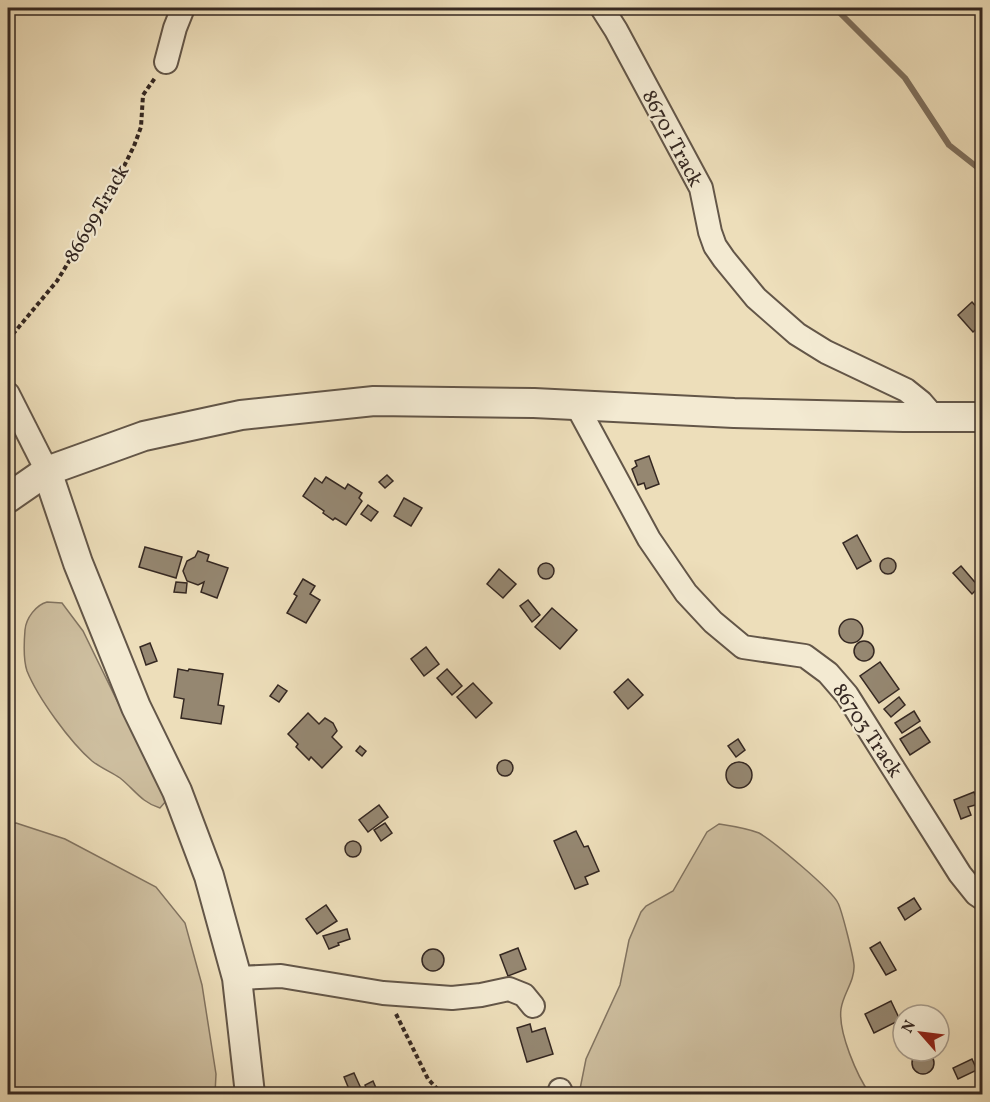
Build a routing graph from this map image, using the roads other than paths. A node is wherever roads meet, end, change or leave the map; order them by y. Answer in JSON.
{"nodes":[{"id":1,"x":183,"y":8,"type":"edge"},
{"id":2,"x":609,"y":10,"type":"edge"},
{"id":3,"x":166,"y":62,"type":"road end"},
{"id":4,"x":8,"y":394,"type":"edge"},
{"id":5,"x":577,"y":406,"type":"junction"},
{"id":6,"x":934,"y":417,"type":"junction"},
{"id":7,"x":982,"y":417,"type":"edge"},
{"id":8,"x":47,"y":471,"type":"junction"},
{"id":9,"x":8,"y":498,"type":"edge"},
{"id":10,"x":982,"y":898,"type":"edge"},
{"id":11,"x":237,"y":978,"type":"junction"},
{"id":12,"x":533,"y":1006,"type":"dead end"},
{"id":13,"x":250,"y":1095,"type":"edge"}],
"edges":[{"from":1,"to":3,"type":"street"},
{"from":2,"to":6,"type":"street","name":"86701 Track"},
{"from":4,"to":8,"type":"street"},
{"from":5,"to":6,"type":"street"},
{"from":5,"to":8,"type":"street"},
{"from":5,"to":10,"type":"street","name":"86703 Track"},
{"from":6,"to":7,"type":"street"},
{"from":8,"to":9,"type":"street"},
{"from":8,"to":11,"type":"street"},
{"from":11,"to":12,"type":"street"},
{"from":11,"to":13,"type":"street"}]}
